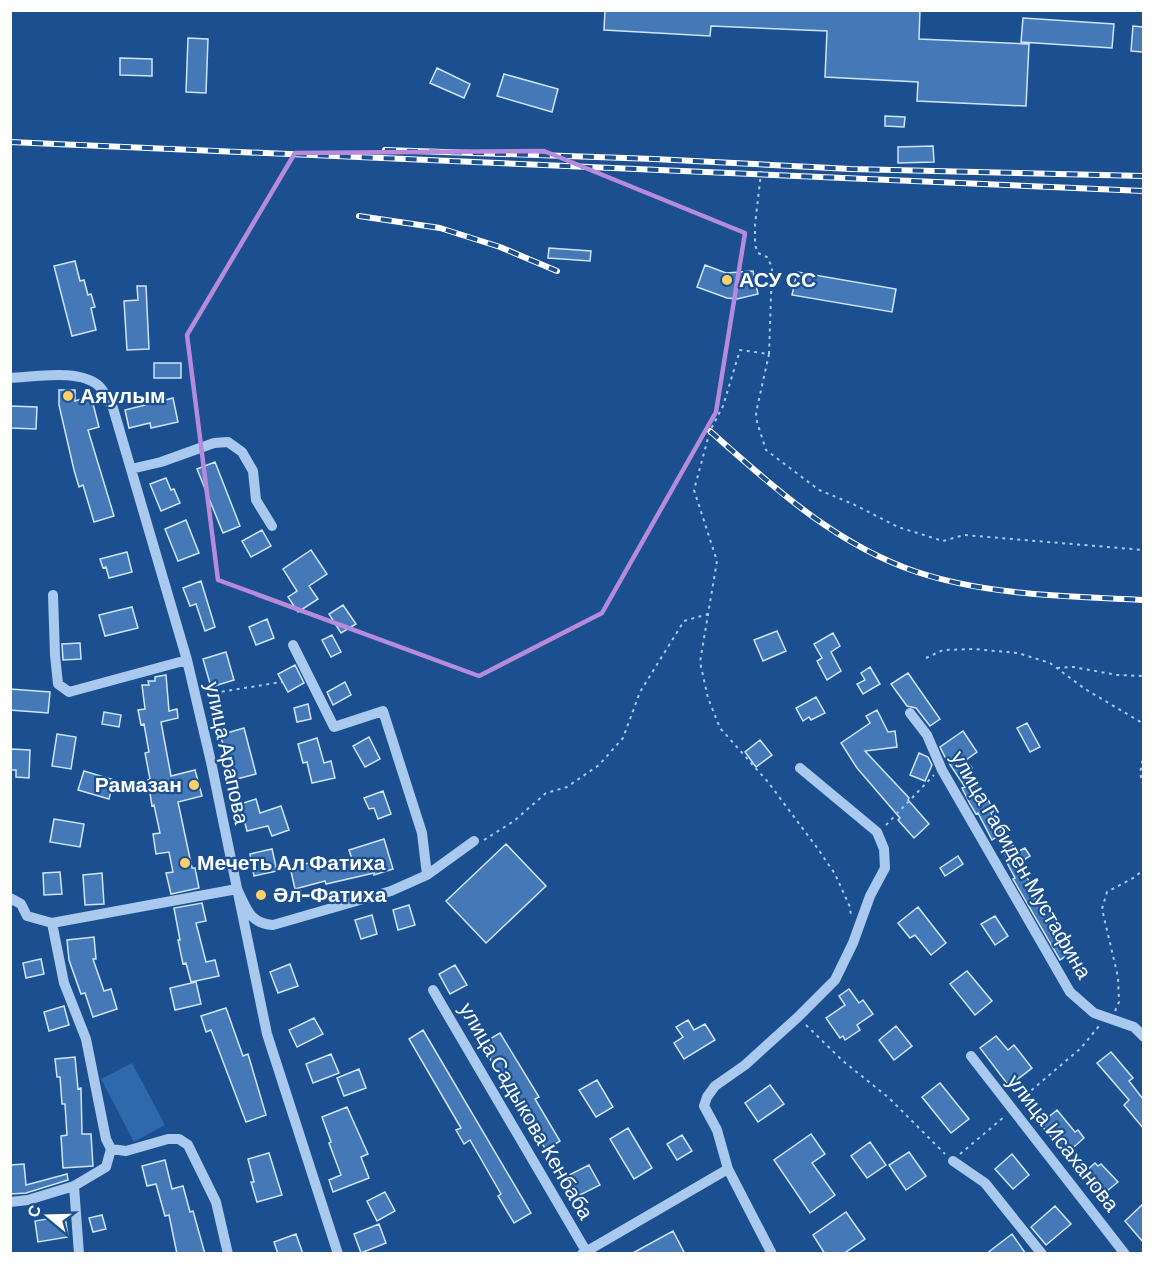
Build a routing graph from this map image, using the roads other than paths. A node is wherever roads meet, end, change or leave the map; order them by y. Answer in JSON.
{"nodes":[{"id":1,"x":10,"y":378,"type":"edge"},
{"id":2,"x":131,"y":469,"type":"junction"},
{"id":3,"x":272,"y":526,"type":"dead end"},
{"id":4,"x":53,"y":595,"type":"dead end"},
{"id":5,"x":293,"y":645,"type":"dead end"},
{"id":6,"x":187,"y":660,"type":"junction"},
{"id":7,"x":910,"y":713,"type":"dead end"},
{"id":8,"x":800,"y":768,"type":"dead end"},
{"id":9,"x":474,"y":841,"type":"road end"},
{"id":10,"x":427,"y":875,"type":"junction"},
{"id":11,"x":237,"y":889,"type":"junction"},
{"id":12,"x":10,"y":898,"type":"edge"},
{"id":13,"x":52,"y":922,"type":"junction"},
{"id":14,"x":433,"y":990,"type":"dead end"},
{"id":15,"x":1143,"y":1037,"type":"edge"},
{"id":16,"x":970,"y":1056,"type":"dead end"},
{"id":17,"x":111,"y":1149,"type":"junction"},
{"id":18,"x":952,"y":1161,"type":"road end"},
{"id":19,"x":728,"y":1169,"type":"junction"},
{"id":20,"x":74,"y":1186,"type":"junction"},
{"id":21,"x":10,"y":1202,"type":"edge"},
{"id":22,"x":584,"y":1252,"type":"edge"},
{"id":23,"x":1040,"y":1253,"type":"edge"},
{"id":24,"x":79,"y":1254,"type":"edge"},
{"id":25,"x":228,"y":1254,"type":"edge"},
{"id":26,"x":338,"y":1254,"type":"edge"},
{"id":27,"x":772,"y":1254,"type":"edge"},
{"id":28,"x":1125,"y":1254,"type":"edge"}],
"edges":[{"from":1,"to":2,"type":"street","name":"улица Арапова"},
{"from":2,"to":3,"type":"street"},
{"from":2,"to":6,"type":"street","name":"улица Арапова"},
{"from":4,"to":6,"type":"street"},
{"from":5,"to":10,"type":"street"},
{"from":6,"to":11,"type":"street","name":"улица Арапова"},
{"from":7,"to":15,"type":"street","name":"улица Габиден Мустафина"},
{"from":8,"to":19,"type":"street"},
{"from":9,"to":10,"type":"street"},
{"from":10,"to":11,"type":"street"},
{"from":11,"to":13,"type":"street"},
{"from":11,"to":26,"type":"street","name":"улица Арапова"},
{"from":12,"to":13,"type":"street"},
{"from":13,"to":17,"type":"street"},
{"from":14,"to":22,"type":"street","name":"улица Садыкова Кенбаба"},
{"from":16,"to":28,"type":"street","name":"улица Исаханова"},
{"from":17,"to":20,"type":"street"},
{"from":17,"to":25,"type":"street"},
{"from":18,"to":23,"type":"street"},
{"from":19,"to":22,"type":"street"},
{"from":19,"to":27,"type":"street"},
{"from":20,"to":21,"type":"street"},
{"from":20,"to":24,"type":"street"}]}
